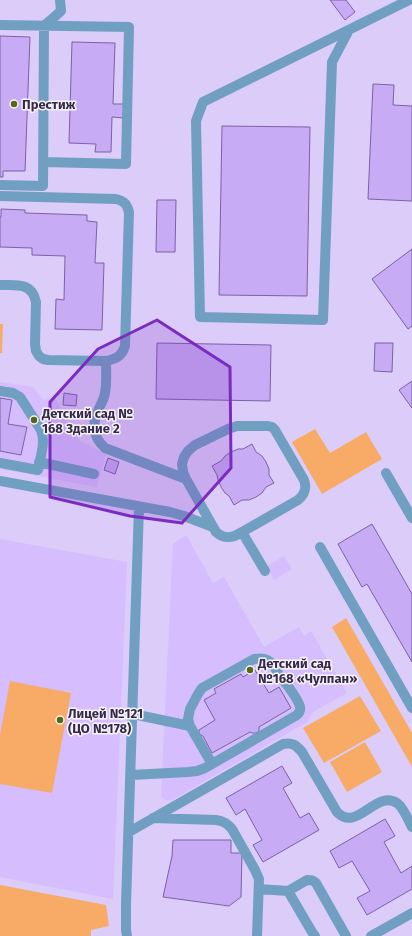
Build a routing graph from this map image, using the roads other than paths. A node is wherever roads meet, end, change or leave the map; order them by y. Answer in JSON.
{"nodes":[{"id":1,"x":60,"y":0,"type":"edge"},
{"id":2,"x":409,"y":0,"type":"edge"},
{"id":3,"x":0,"y":25,"type":"edge"},
{"id":4,"x":44,"y":26,"type":"junction"},
{"id":5,"x":348,"y":30,"type":"junction"},
{"id":6,"x":44,"y":162,"type":"junction"},
{"id":7,"x":0,"y":185,"type":"edge"},
{"id":8,"x":0,"y":196,"type":"edge"},
{"id":9,"x":0,"y":285,"type":"edge"},
{"id":10,"x":106,"y":361,"type":"junction"},
{"id":11,"x":0,"y":391,"type":"edge"},
{"id":12,"x":0,"y":464,"type":"edge"},
{"id":13,"x":38,"y":466,"type":"junction"},
{"id":14,"x":386,"y":473,"type":"dead end"},
{"id":15,"x":94,"y":474,"type":"dead end"},
{"id":16,"x":186,"y":479,"type":"junction"},
{"id":17,"x":0,"y":481,"type":"edge"},
{"id":18,"x":34,"y":488,"type":"junction"},
{"id":19,"x":140,"y":507,"type":"junction"},
{"id":20,"x":412,"y":518,"type":"edge"},
{"id":21,"x":213,"y":527,"type":"junction"},
{"id":22,"x":242,"y":532,"type":"junction"},
{"id":23,"x":320,"y":547,"type":"dead end"},
{"id":24,"x":265,"y":571,"type":"dead end"},
{"id":25,"x":412,"y":708,"type":"edge"},
{"id":26,"x":133,"y":714,"type":"junction"},
{"id":27,"x":190,"y":726,"type":"junction"},
{"id":28,"x":212,"y":764,"type":"junction"},
{"id":29,"x":131,"y":775,"type":"junction"},
{"id":30,"x":152,"y":818,"type":"junction"},
{"id":31,"x":412,"y":827,"type":"edge"},
{"id":32,"x":129,"y":832,"type":"junction"},
{"id":33,"x":259,"y":889,"type":"junction"},
{"id":34,"x":288,"y":891,"type":"junction"},
{"id":35,"x":412,"y":912,"type":"edge"},
{"id":36,"x":127,"y":936,"type":"edge"},
{"id":37,"x":257,"y":936,"type":"edge"},
{"id":38,"x":316,"y":936,"type":"edge"},
{"id":39,"x":346,"y":936,"type":"edge"},
{"id":40,"x":371,"y":936,"type":"edge"}],
"edges":[{"from":1,"to":4,"type":"lane"},
{"from":2,"to":5,"type":"lane"},
{"from":3,"to":4,"type":"lane"},
{"from":4,"to":6,"type":"lane"},
{"from":4,"to":6,"type":"lane"},
{"from":5,"to":5,"type":"lane"},
{"from":6,"to":7,"type":"lane"},
{"from":8,"to":10,"type":"lane"},
{"from":9,"to":10,"type":"lane"},
{"from":10,"to":16,"type":"lane"},
{"from":11,"to":13,"type":"lane"},
{"from":12,"to":13,"type":"lane"},
{"from":13,"to":15,"type":"lane"},
{"from":13,"to":18,"type":"lane"},
{"from":14,"to":20,"type":"lane"},
{"from":16,"to":21,"type":"lane"},
{"from":16,"to":22,"type":"lane"},
{"from":17,"to":18,"type":"lane"},
{"from":18,"to":19,"type":"lane"},
{"from":19,"to":21,"type":"lane"},
{"from":19,"to":26,"type":"lane"},
{"from":21,"to":22,"type":"lane"},
{"from":22,"to":24,"type":"lane"},
{"from":23,"to":25,"type":"lane"},
{"from":26,"to":27,"type":"lane"},
{"from":26,"to":29,"type":"lane"},
{"from":27,"to":28,"type":"lane"},
{"from":27,"to":28,"type":"lane"},
{"from":28,"to":29,"type":"lane"},
{"from":29,"to":32,"type":"lane"},
{"from":30,"to":31,"type":"lane"},
{"from":30,"to":32,"type":"lane"},
{"from":30,"to":33,"type":"lane"},
{"from":32,"to":36,"type":"lane"},
{"from":33,"to":34,"type":"lane"},
{"from":33,"to":37,"type":"lane"},
{"from":34,"to":38,"type":"lane"},
{"from":34,"to":39,"type":"lane"},
{"from":35,"to":40,"type":"lane"}]}
